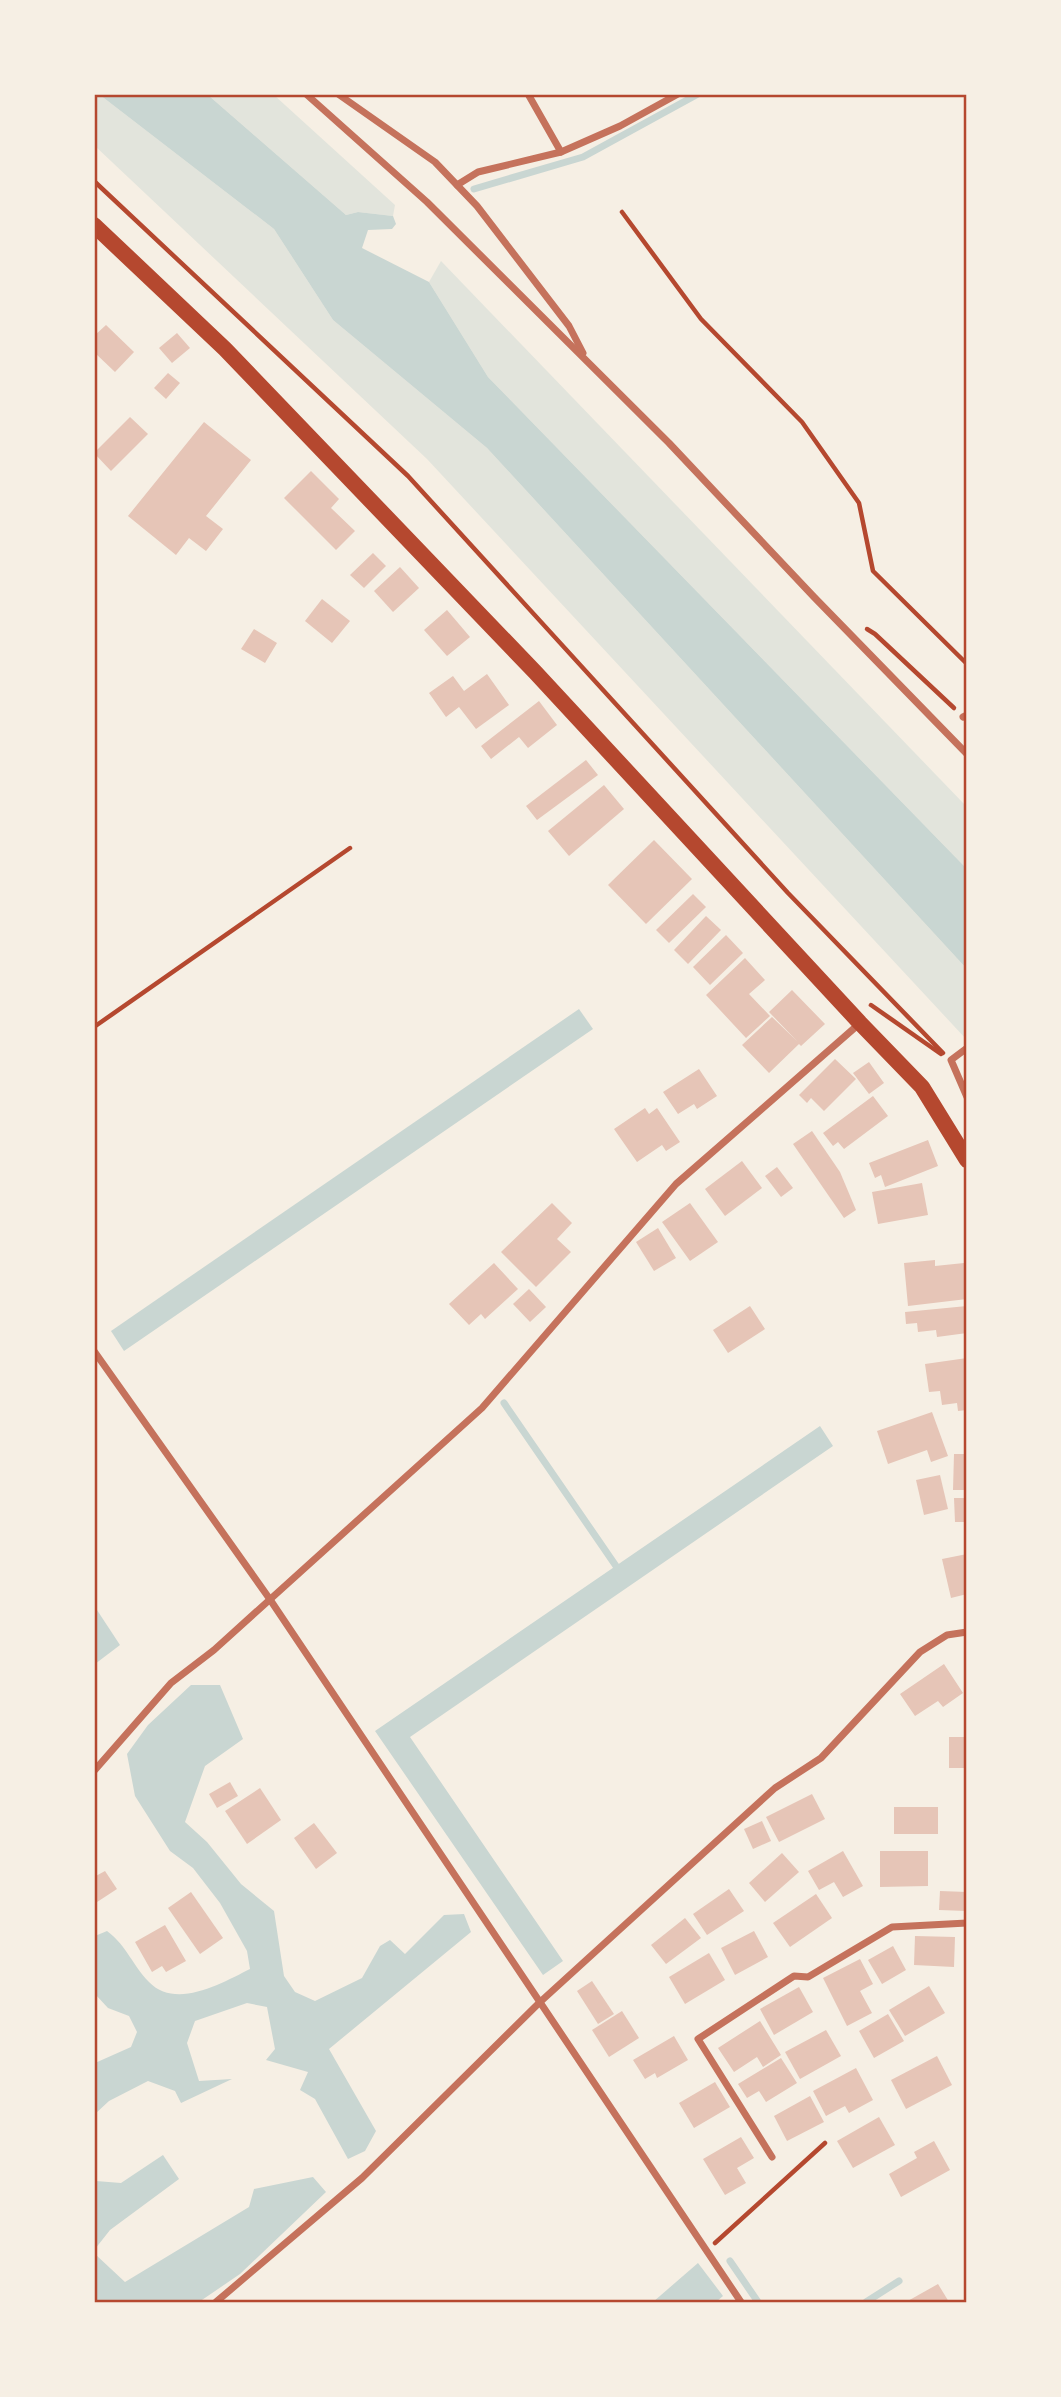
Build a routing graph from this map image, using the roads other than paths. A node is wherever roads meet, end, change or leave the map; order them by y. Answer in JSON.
{"nodes":[{"id":1,"x":306,"y":94,"type":"edge"},
{"id":2,"x":338,"y":94,"type":"edge"},
{"id":3,"x":528,"y":94,"type":"edge"},
{"id":4,"x":678,"y":94,"type":"edge"},
{"id":5,"x":561,"y":152,"type":"junction"},
{"id":6,"x":457,"y":185,"type":"junction"},
{"id":7,"x":94,"y":225,"type":"edge"},
{"id":8,"x":586,"y":360,"type":"junction"},
{"id":9,"x":967,"y":754,"type":"edge"},
{"id":10,"x":860,"y":1023,"type":"junction"},
{"id":11,"x":967,"y":1048,"type":"edge"},
{"id":12,"x":967,"y":1097,"type":"edge"},
{"id":13,"x":967,"y":1160,"type":"edge"},
{"id":14,"x":94,"y":1351,"type":"edge"},
{"id":15,"x":269,"y":1598,"type":"junction"},
{"id":16,"x":967,"y":1632,"type":"edge"},
{"id":17,"x":94,"y":1771,"type":"edge"},
{"id":18,"x":967,"y":1923,"type":"edge"},
{"id":19,"x":539,"y":2003,"type":"junction"},
{"id":20,"x":772,"y":2157,"type":"dead end"},
{"id":21,"x":216,"y":2302,"type":"edge"},
{"id":22,"x":741,"y":2302,"type":"edge"}],
"edges":[{"from":1,"to":8,"type":"street"},
{"from":2,"to":6,"type":"street"},
{"from":3,"to":5,"type":"street"},
{"from":4,"to":5,"type":"street"},
{"from":5,"to":6,"type":"street"},
{"from":6,"to":8,"type":"street"},
{"from":7,"to":10,"type":"main road"},
{"from":8,"to":9,"type":"street"},
{"from":10,"to":13,"type":"main road"},
{"from":10,"to":15,"type":"street"},
{"from":11,"to":12,"type":"street"},
{"from":14,"to":15,"type":"street"},
{"from":15,"to":17,"type":"street"},
{"from":15,"to":19,"type":"street"},
{"from":16,"to":19,"type":"street"},
{"from":18,"to":20,"type":"street"},
{"from":19,"to":21,"type":"street"},
{"from":19,"to":22,"type":"street"}]}
